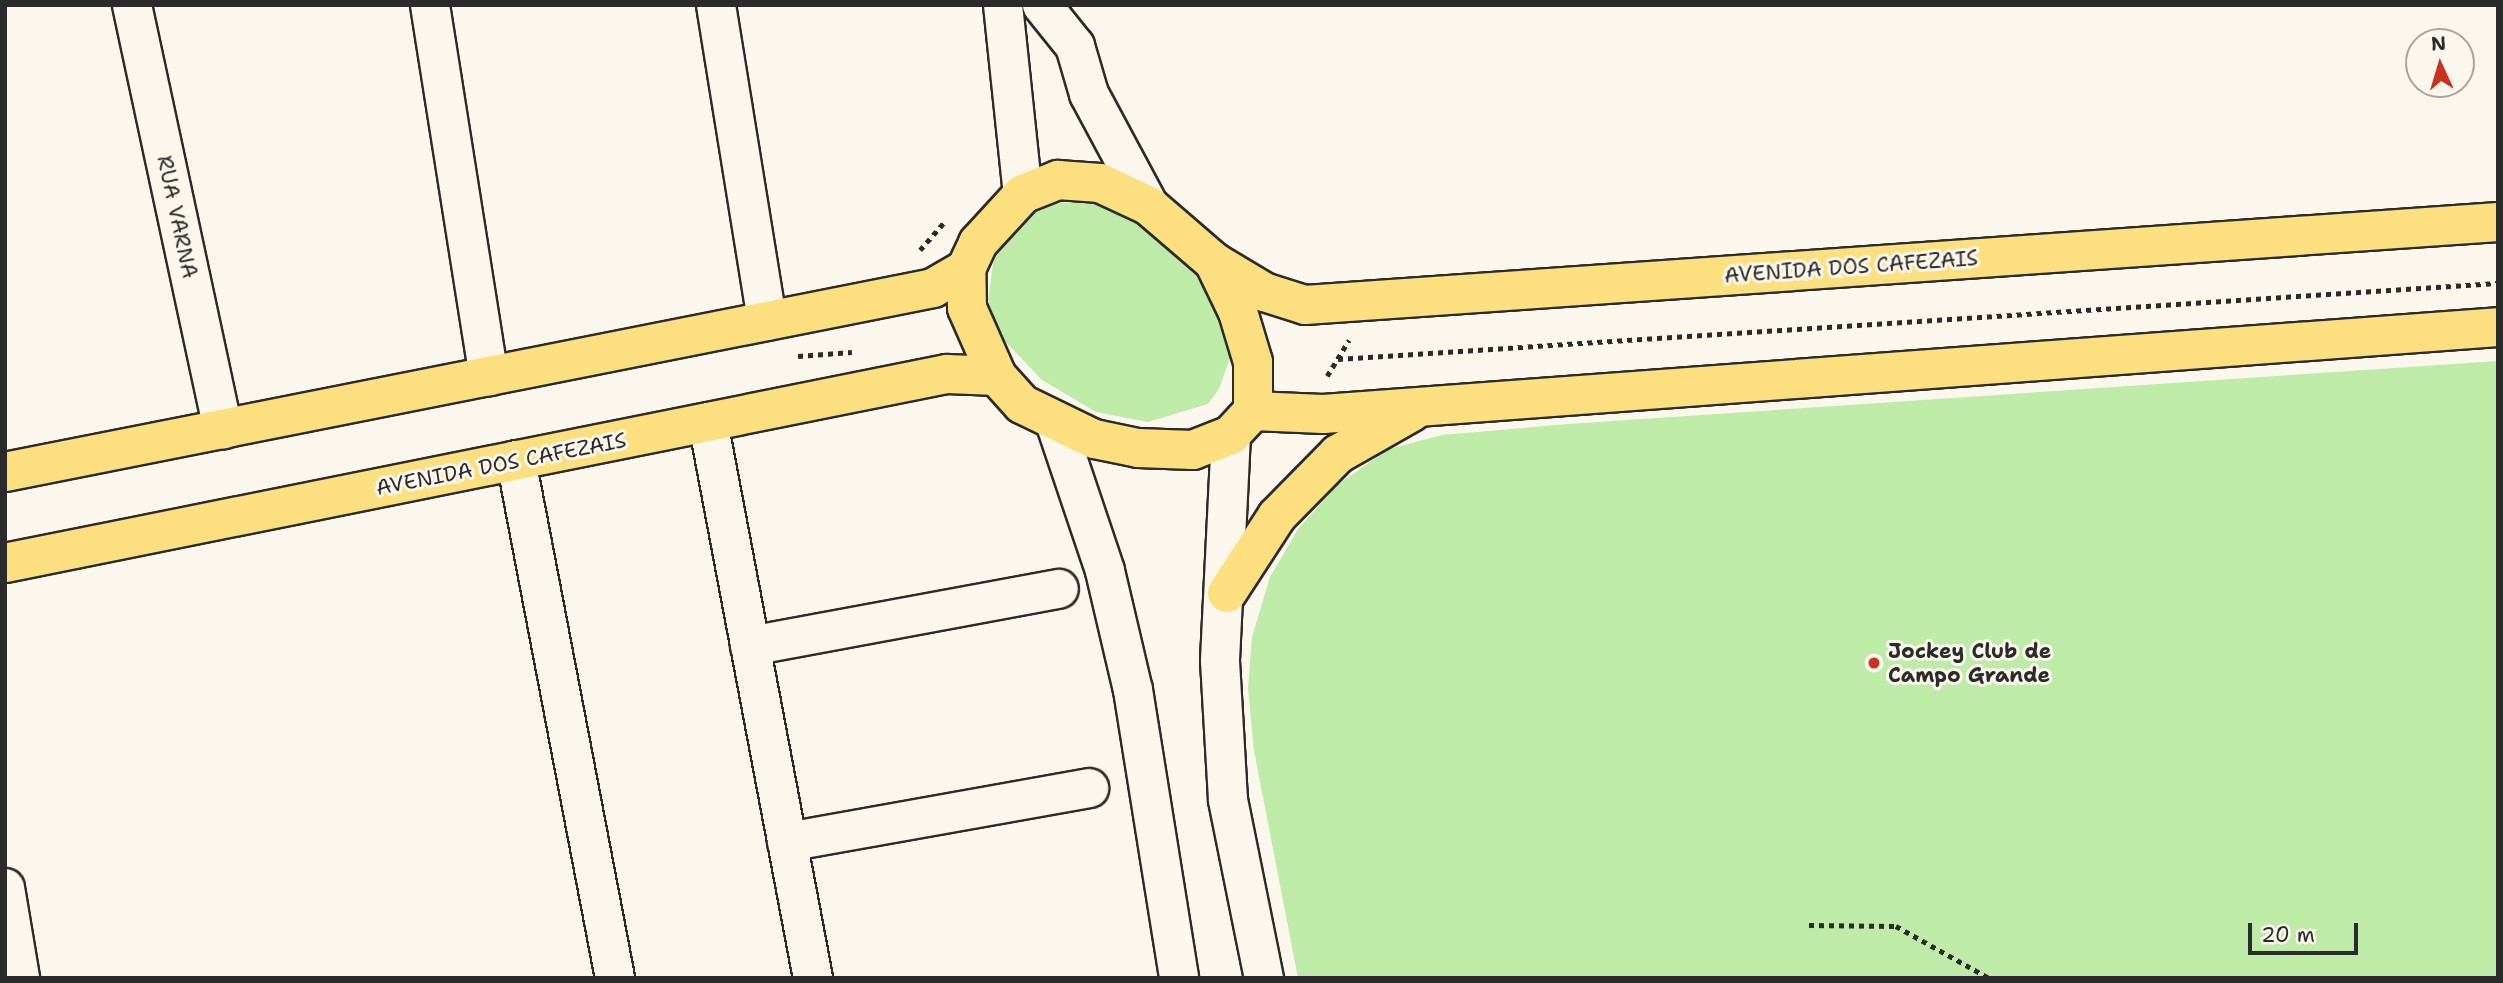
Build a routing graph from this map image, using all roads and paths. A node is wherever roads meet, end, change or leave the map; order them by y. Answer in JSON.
{"nodes":[{"id":1,"x":132,"y":5,"type":"edge"},
{"id":2,"x":430,"y":5,"type":"edge"},
{"id":3,"x":716,"y":5,"type":"edge"},
{"id":4,"x":1003,"y":5,"type":"edge"},
{"id":5,"x":1042,"y":5,"type":"edge"},
{"id":6,"x":1023,"y":194,"type":"junction"},
{"id":7,"x":1149,"y":206,"type":"junction"},
{"id":8,"x":949,"y":216,"type":"dead end"},
{"id":9,"x":2498,"y":222,"type":"edge"},
{"id":10,"x":908,"y":253,"type":"dead end"},
{"id":11,"x":1214,"y":262,"type":"junction"},
{"id":12,"x":967,"y":270,"type":"junction"},
{"id":13,"x":2498,"y":283,"type":"edge"},
{"id":14,"x":844,"y":305,"type":"junction"},
{"id":15,"x":767,"y":321,"type":"junction"},
{"id":16,"x":2498,"y":327,"type":"edge"},
{"id":17,"x":853,"y":352,"type":"dead end"},
{"id":18,"x":1338,"y":359,"type":"dead end"},
{"id":19,"x":489,"y":376,"type":"junction"},
{"id":20,"x":997,"y":376,"type":"junction"},
{"id":21,"x":1423,"y":405,"type":"junction"},
{"id":22,"x":708,"y":422,"type":"junction"},
{"id":23,"x":1055,"y":422,"type":"junction"},
{"id":24,"x":1242,"y":423,"type":"junction"},
{"id":25,"x":223,"y":429,"type":"junction"},
{"id":26,"x":516,"y":460,"type":"junction"},
{"id":27,"x":5,"y":472,"type":"edge"},
{"id":28,"x":5,"y":563,"type":"edge"},
{"id":29,"x":1059,"y":589,"type":"dead end"},
{"id":30,"x":1227,"y":593,"type":"junction"},
{"id":31,"x":750,"y":646,"type":"junction"},
{"id":32,"x":1089,"y":788,"type":"dead end"},
{"id":33,"x":787,"y":842,"type":"junction"},
{"id":34,"x":5,"y":888,"type":"edge"},
{"id":35,"x":1809,"y":925,"type":"dead end"},
{"id":36,"x":20,"y":978,"type":"edge"},
{"id":37,"x":615,"y":978,"type":"edge"},
{"id":38,"x":813,"y":978,"type":"edge"},
{"id":39,"x":1179,"y":978,"type":"edge"},
{"id":40,"x":1264,"y":978,"type":"edge"},
{"id":41,"x":1989,"y":978,"type":"edge"}],
"edges":[{"from":1,"to":25,"type":"street","name":"RUA VARNA"},
{"from":2,"to":19,"type":"street"},
{"from":3,"to":15,"type":"street"},
{"from":4,"to":6,"type":"street"},
{"from":5,"to":7,"type":"street"},
{"from":6,"to":7,"type":"main road"},
{"from":6,"to":12,"type":"main road"},
{"from":7,"to":11,"type":"main road"},
{"from":8,"to":10,"type":"path"},
{"from":9,"to":11,"type":"main road","name":"AVENIDA DOS CAFEZAIS"},
{"from":11,"to":24,"type":"main road"},
{"from":12,"to":14,"type":"main road"},
{"from":12,"to":20,"type":"main road"},
{"from":13,"to":18,"type":"path"},
{"from":14,"to":15,"type":"main road"},
{"from":14,"to":17,"type":"path"},
{"from":15,"to":19,"type":"main road"},
{"from":16,"to":21,"type":"main road"},
{"from":19,"to":25,"type":"main road"},
{"from":20,"to":22,"type":"main road","name":"AVENIDA DOS CAFEZAIS"},
{"from":20,"to":23,"type":"main road"},
{"from":21,"to":24,"type":"main road"},
{"from":21,"to":30,"type":"main road"},
{"from":22,"to":26,"type":"main road","name":"AVENIDA DOS CAFEZAIS"},
{"from":22,"to":31,"type":"street"},
{"from":23,"to":24,"type":"main road"},
{"from":23,"to":39,"type":"street"},
{"from":24,"to":30,"type":"street"},
{"from":25,"to":27,"type":"main road"},
{"from":26,"to":28,"type":"main road","name":"AVENIDA DOS CAFEZAIS"},
{"from":26,"to":37,"type":"street"},
{"from":29,"to":31,"type":"street"},
{"from":30,"to":40,"type":"street"},
{"from":31,"to":33,"type":"street"},
{"from":32,"to":33,"type":"street"},
{"from":33,"to":38,"type":"street"},
{"from":34,"to":36,"type":"street"},
{"from":35,"to":41,"type":"path"}]}
